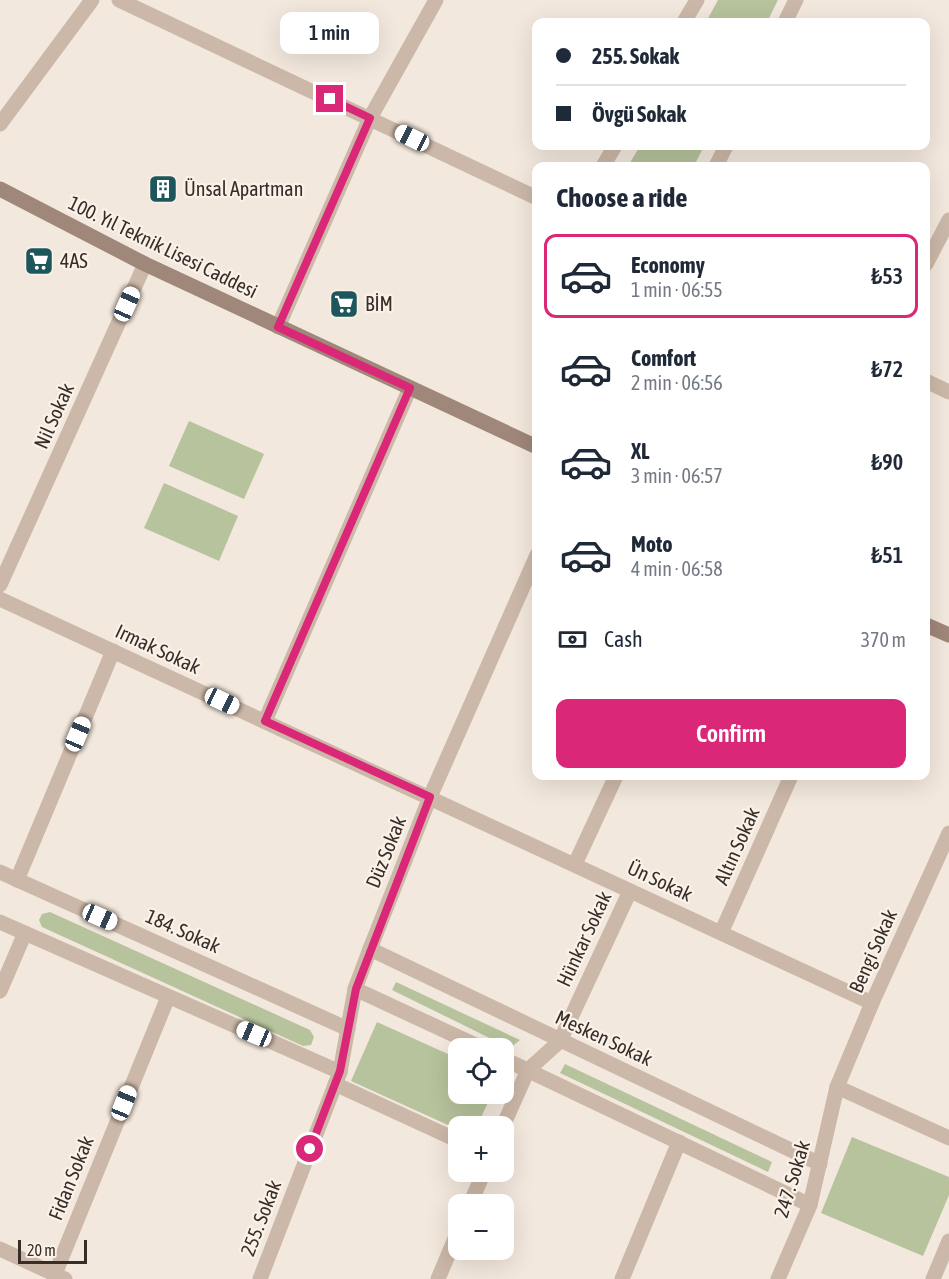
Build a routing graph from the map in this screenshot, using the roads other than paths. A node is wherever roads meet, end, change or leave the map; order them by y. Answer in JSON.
{"nodes":[{"id":1,"x":92,"y":0,"type":"edge"},
{"id":2,"x":119,"y":0,"type":"edge"},
{"id":3,"x":436,"y":0,"type":"edge"},
{"id":4,"x":697,"y":0,"type":"edge"},
{"id":5,"x":796,"y":0,"type":"edge"},
{"id":6,"x":686,"y":18,"type":"edge"},
{"id":7,"x":787,"y":18,"type":"edge"},
{"id":8,"x":370,"y":118,"type":"junction"},
{"id":9,"x":0,"y":124,"type":"edge"},
{"id":10,"x":0,"y":189,"type":"edge"},
{"id":11,"x":532,"y":196,"type":"edge"},
{"id":12,"x":949,"y":220,"type":"edge"},
{"id":13,"x":930,"y":256,"type":"edge"},
{"id":14,"x":145,"y":264,"type":"junction"},
{"id":15,"x":278,"y":327,"type":"junction"},
{"id":16,"x":930,"y":383,"type":"edge"},
{"id":17,"x":410,"y":388,"type":"junction"},
{"id":18,"x":949,"y":392,"type":"edge"},
{"id":19,"x":532,"y":445,"type":"edge"},
{"id":20,"x":532,"y":566,"type":"edge"},
{"id":21,"x":0,"y":585,"type":"edge"},
{"id":22,"x":0,"y":598,"type":"edge"},
{"id":23,"x":930,"y":627,"type":"edge"},
{"id":24,"x":949,"y":635,"type":"edge"},
{"id":25,"x":113,"y":651,"type":"junction"},
{"id":26,"x":265,"y":721,"type":"junction"},
{"id":27,"x":614,"y":780,"type":"edge"},
{"id":28,"x":788,"y":780,"type":"edge"},
{"id":29,"x":430,"y":797,"type":"junction"},
{"id":30,"x":949,"y":834,"type":"edge"},
{"id":31,"x":574,"y":864,"type":"junction"},
{"id":32,"x":0,"y":872,"type":"edge"},
{"id":33,"x":17,"y":880,"type":"junction"},
{"id":34,"x":630,"y":891,"type":"junction"},
{"id":35,"x":0,"y":922,"type":"edge"},
{"id":36,"x":25,"y":933,"type":"junction"},
{"id":37,"x":721,"y":933,"type":"junction"},
{"id":38,"x":370,"y":949,"type":"junction"},
{"id":39,"x":356,"y":989,"type":"junction"},
{"id":40,"x":0,"y":991,"type":"edge"},
{"id":41,"x":168,"y":997,"type":"junction"},
{"id":42,"x":872,"y":1004,"type":"junction"},
{"id":43,"x":348,"y":1029,"type":"junction"},
{"id":44,"x":461,"y":1038,"type":"edge"},
{"id":45,"x":560,"y":1041,"type":"junction"},
{"id":46,"x":514,"y":1064,"type":"edge"},
{"id":47,"x":528,"y":1070,"type":"junction"},
{"id":48,"x":337,"y":1078,"type":"junction"},
{"id":49,"x":837,"y":1087,"type":"junction"},
{"id":50,"x":507,"y":1116,"type":"edge"},
{"id":51,"x":448,"y":1135,"type":"edge"},
{"id":52,"x":949,"y":1138,"type":"edge"},
{"id":53,"x":679,"y":1142,"type":"junction"},
{"id":54,"x":820,"y":1164,"type":"junction"},
{"id":55,"x":810,"y":1204,"type":"junction"},
{"id":56,"x":949,"y":1241,"type":"edge"},
{"id":57,"x":0,"y":1249,"type":"edge"},
{"id":58,"x":448,"y":1255,"type":"edge"},
{"id":59,"x":60,"y":1277,"type":"edge"},
{"id":60,"x":260,"y":1279,"type":"edge"},
{"id":61,"x":438,"y":1279,"type":"edge"},
{"id":62,"x":622,"y":1279,"type":"edge"},
{"id":63,"x":778,"y":1279,"type":"edge"},
{"id":64,"x":933,"y":1279,"type":"edge"}],
"edges":[{"from":1,"to":9,"type":"street"},
{"from":2,"to":8,"type":"street"},
{"from":3,"to":8,"type":"street"},
{"from":4,"to":6,"type":"street"},
{"from":5,"to":7,"type":"street"},
{"from":8,"to":11,"type":"street"},
{"from":8,"to":15,"type":"street"},
{"from":10,"to":14,"type":"main road","name":"100. Yıl Teknik Lisesi Caddesi"},
{"from":12,"to":13,"type":"street"},
{"from":14,"to":15,"type":"main road","name":"100. Yıl Teknik Lisesi Caddesi"},
{"from":14,"to":21,"type":"street","name":"Nil Sokak"},
{"from":15,"to":17,"type":"main road","name":"100. Yıl Teknik Lisesi Caddesi"},
{"from":16,"to":18,"type":"street"},
{"from":17,"to":19,"type":"main road","name":"100. Yıl Teknik Lisesi Caddesi"},
{"from":17,"to":26,"type":"street"},
{"from":20,"to":29,"type":"street","name":"Düz Sokak"},
{"from":22,"to":25,"type":"street","name":"Irmak Sokak"},
{"from":23,"to":24,"type":"main road"},
{"from":25,"to":26,"type":"street","name":"Irmak Sokak"},
{"from":25,"to":33,"type":"street"},
{"from":26,"to":29,"type":"street","name":"Irmak Sokak"},
{"from":27,"to":31,"type":"street"},
{"from":28,"to":37,"type":"street","name":"Altın Sokak"},
{"from":29,"to":31,"type":"street","name":"Ün Sokak"},
{"from":29,"to":38,"type":"street","name":"Düz Sokak"},
{"from":30,"to":42,"type":"street","name":"Bengi Sokak"},
{"from":31,"to":34,"type":"street","name":"Ün Sokak"},
{"from":32,"to":33,"type":"street","name":"184. Sokak"},
{"from":33,"to":43,"type":"street","name":"184. Sokak"},
{"from":34,"to":37,"type":"street","name":"Ün Sokak"},
{"from":34,"to":45,"type":"street","name":"Hünkar Sokak"},
{"from":35,"to":36,"type":"street"},
{"from":36,"to":40,"type":"street"},
{"from":36,"to":41,"type":"street"},
{"from":37,"to":42,"type":"street","name":"Ün Sokak"},
{"from":38,"to":39,"type":"street","name":"Düz Sokak"},
{"from":38,"to":45,"type":"street","name":"Mesken Sokak"},
{"from":39,"to":43,"type":"street","name":"Düz Sokak"},
{"from":39,"to":44,"type":"street"},
{"from":41,"to":48,"type":"street"},
{"from":41,"to":59,"type":"street","name":"Fidan Sokak"},
{"from":42,"to":49,"type":"street","name":"Bengi Sokak"},
{"from":43,"to":48,"type":"street","name":"Düz Sokak"},
{"from":45,"to":47,"type":"street","name":"Hünkar Sokak"},
{"from":45,"to":54,"type":"street","name":"Mesken Sokak"},
{"from":46,"to":47,"type":"street"},
{"from":47,"to":50,"type":"street","name":"Hünkar Sokak"},
{"from":47,"to":53,"type":"street"},
{"from":48,"to":51,"type":"street"},
{"from":48,"to":60,"type":"street","name":"255. Sokak"},
{"from":49,"to":52,"type":"street"},
{"from":49,"to":54,"type":"street","name":"247. Sokak"},
{"from":53,"to":55,"type":"street"},
{"from":53,"to":62,"type":"street"},
{"from":54,"to":55,"type":"street","name":"247. Sokak"},
{"from":55,"to":63,"type":"street","name":"247. Sokak"},
{"from":56,"to":64,"type":"street"},
{"from":57,"to":59,"type":"street"},
{"from":58,"to":61,"type":"street"}]}
